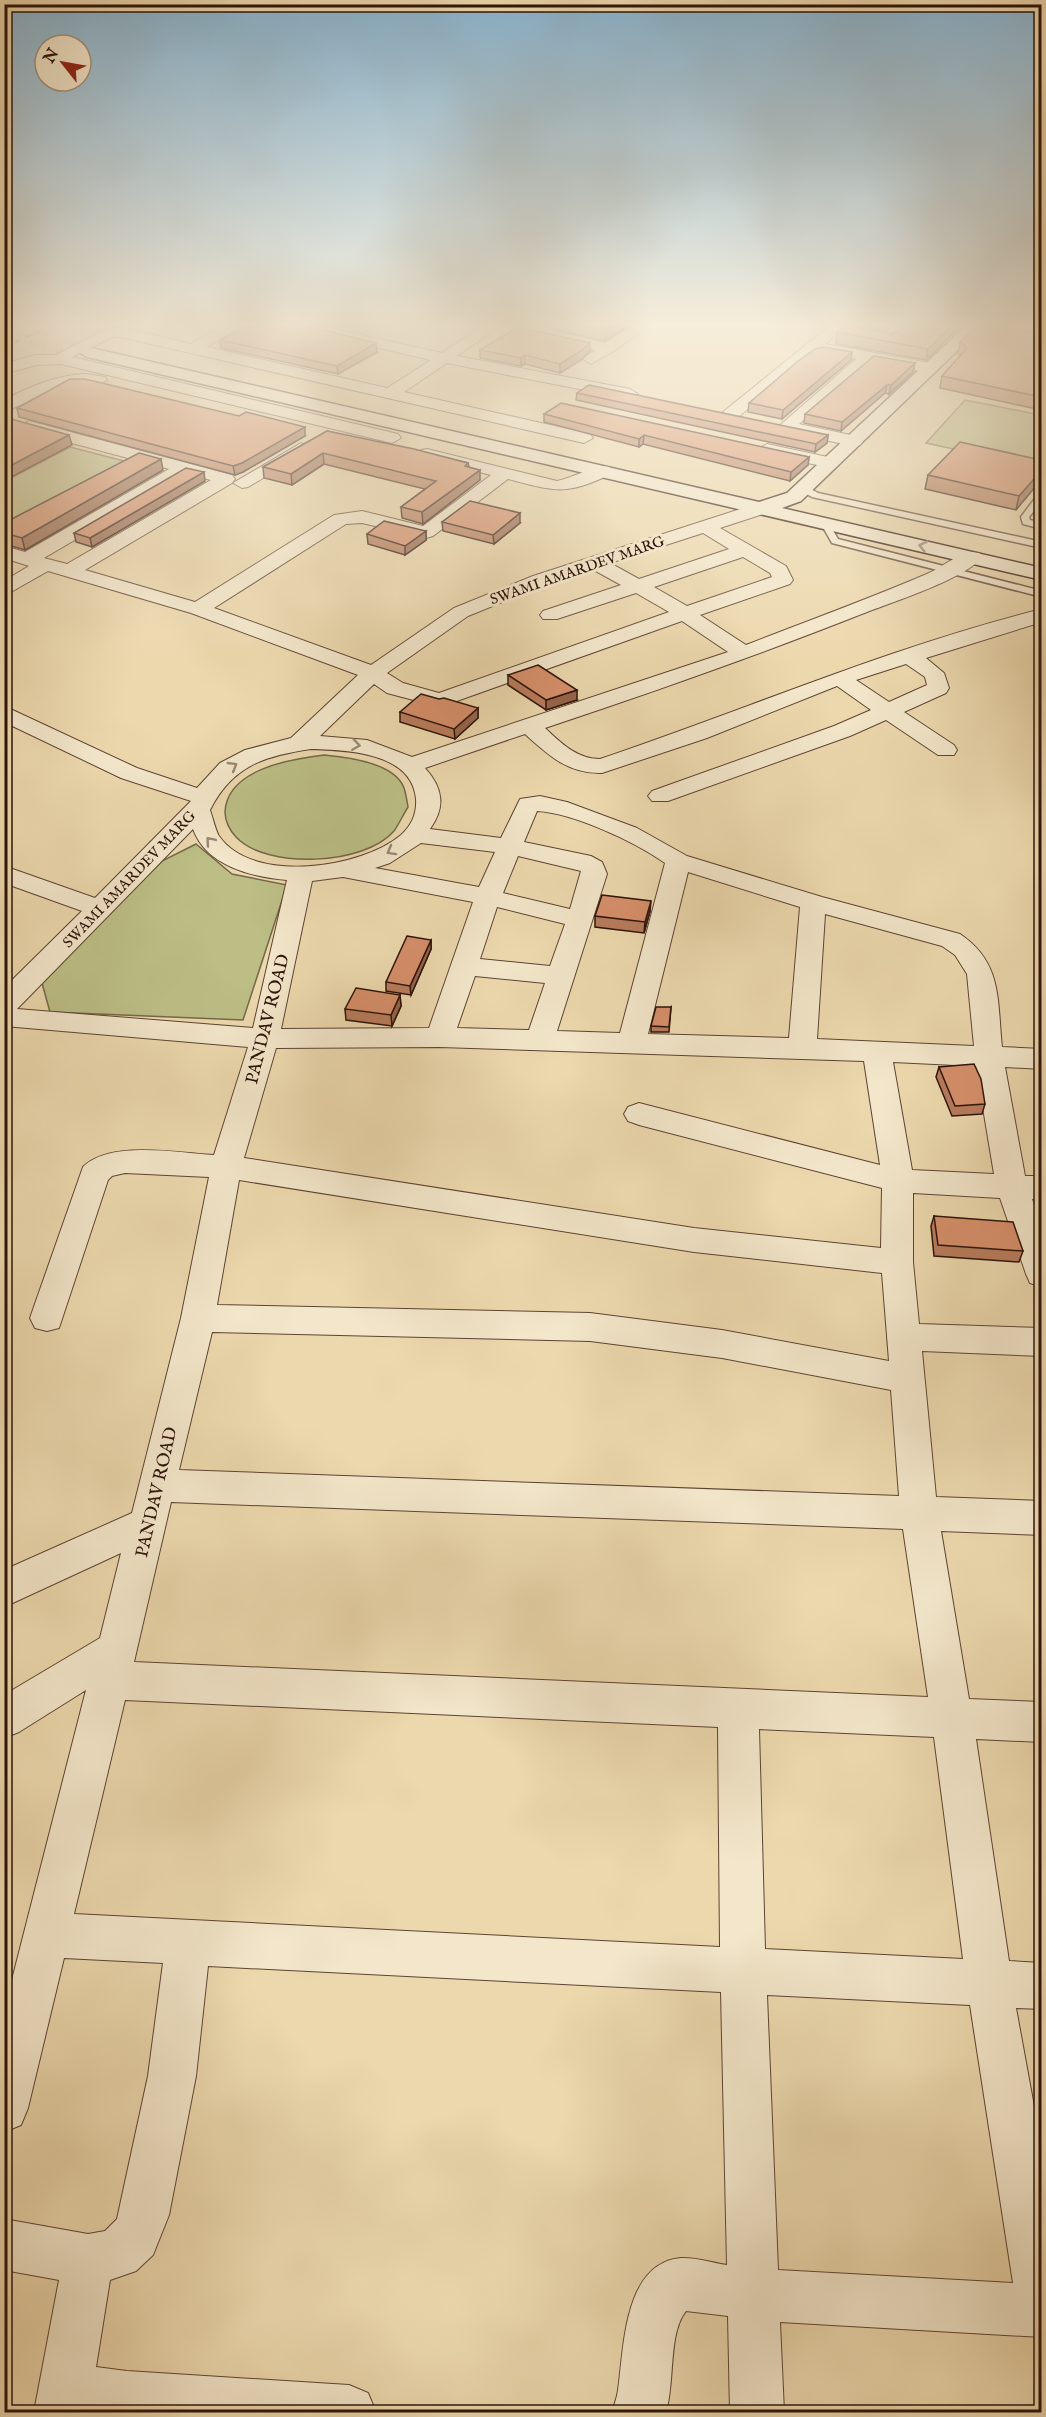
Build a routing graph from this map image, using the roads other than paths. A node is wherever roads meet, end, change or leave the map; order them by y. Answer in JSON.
{"nodes":[{"id":1,"x":70,"y":437,"type":"edge"},
{"id":2,"x":320,"y":437,"type":"edge"},
{"id":3,"x":380,"y":437,"type":"edge"},
{"id":4,"x":390,"y":437,"type":"edge"},
{"id":5,"x":543,"y":437,"type":"edge"},
{"id":6,"x":555,"y":437,"type":"edge"},
{"id":7,"x":587,"y":437,"type":"edge"},
{"id":8,"x":834,"y":437,"type":"edge"},
{"id":9,"x":858,"y":437,"type":"edge"},
{"id":10,"x":405,"y":441,"type":"junction"},
{"id":11,"x":854,"y":441,"type":"junction"},
{"id":12,"x":578,"y":443,"type":"junction"},
{"id":13,"x":752,"y":445,"type":"edge"},
{"id":14,"x":831,"y":463,"type":"junction"},
{"id":15,"x":184,"y":468,"type":"junction"},
{"id":16,"x":603,"y":471,"type":"junction"},
{"id":17,"x":505,"y":473,"type":"junction"},
{"id":18,"x":242,"y":483,"type":"dead end"},
{"id":19,"x":736,"y":484,"type":"dead end"},
{"id":20,"x":799,"y":493,"type":"junction"},
{"id":21,"x":1041,"y":495,"type":"edge"},
{"id":22,"x":761,"y":499,"type":"junction"},
{"id":23,"x":824,"y":522,"type":"junction"},
{"id":24,"x":1041,"y":526,"type":"edge"},
{"id":25,"x":705,"y":527,"type":"junction"},
{"id":26,"x":1041,"y":545,"type":"edge"},
{"id":27,"x":629,"y":551,"type":"junction"},
{"id":28,"x":743,"y":551,"type":"junction"},
{"id":29,"x":4,"y":552,"type":"edge"},
{"id":30,"x":1041,"y":554,"type":"edge"},
{"id":31,"x":972,"y":557,"type":"junction"},
{"id":32,"x":38,"y":560,"type":"junction"},
{"id":33,"x":595,"y":563,"type":"junction"},
{"id":34,"x":71,"y":570,"type":"junction"},
{"id":35,"x":949,"y":571,"type":"junction"},
{"id":36,"x":1041,"y":574,"type":"edge"},
{"id":37,"x":548,"y":577,"type":"junction"},
{"id":38,"x":669,"y":577,"type":"junction"},
{"id":39,"x":639,"y":587,"type":"junction"},
{"id":40,"x":4,"y":590,"type":"edge"},
{"id":41,"x":1041,"y":594,"type":"edge"},
{"id":42,"x":587,"y":603,"type":"junction"},
{"id":43,"x":710,"y":606,"type":"junction"},
{"id":44,"x":198,"y":609,"type":"junction"},
{"id":45,"x":686,"y":614,"type":"junction"},
{"id":46,"x":550,"y":615,"type":"dead end"},
{"id":47,"x":1041,"y":615,"type":"edge"},
{"id":48,"x":632,"y":632,"type":"junction"},
{"id":49,"x":765,"y":645,"type":"junction"},
{"id":50,"x":744,"y":653,"type":"junction"},
{"id":51,"x":906,"y":656,"type":"junction"},
{"id":52,"x":373,"y":674,"type":"junction"},
{"id":53,"x":839,"y":678,"type":"junction"},
{"id":54,"x":890,"y":712,"type":"junction"},
{"id":55,"x":4,"y":713,"type":"edge"},
{"id":56,"x":529,"y":726,"type":"junction"},
{"id":57,"x":298,"y":744,"type":"junction"},
{"id":58,"x":946,"y":750,"type":"dead end"},
{"id":59,"x":410,"y":765,"type":"junction"},
{"id":60,"x":660,"y":796,"type":"dead end"},
{"id":61,"x":200,"y":803,"type":"junction"},
{"id":62,"x":417,"y":834,"type":"junction"},
{"id":63,"x":508,"y":846,"type":"junction"},
{"id":64,"x":678,"y":861,"type":"junction"},
{"id":65,"x":344,"y":870,"type":"junction"},
{"id":66,"x":4,"y":874,"type":"edge"},
{"id":67,"x":301,"y":874,"type":"junction"},
{"id":68,"x":488,"y":897,"type":"junction"},
{"id":69,"x":813,"y":903,"type":"junction"},
{"id":70,"x":100,"y":909,"type":"junction"},
{"id":71,"x":578,"y":919,"type":"junction"},
{"id":72,"x":464,"y":966,"type":"junction"},
{"id":73,"x":560,"y":975,"type":"junction"},
{"id":74,"x":4,"y":1005,"type":"edge"},
{"id":75,"x":4,"y":1017,"type":"edge"},
{"id":76,"x":440,"y":1037,"type":"junction"},
{"id":77,"x":265,"y":1040,"type":"junction"},
{"id":78,"x":539,"y":1042,"type":"junction"},
{"id":79,"x":632,"y":1043,"type":"junction"},
{"id":80,"x":802,"y":1048,"type":"junction"},
{"id":81,"x":877,"y":1052,"type":"junction"},
{"id":82,"x":989,"y":1057,"type":"junction"},
{"id":83,"x":1041,"y":1059,"type":"edge"},
{"id":84,"x":639,"y":1114,"type":"dead end"},
{"id":85,"x":226,"y":1167,"type":"junction"},
{"id":86,"x":898,"y":1181,"type":"junction"},
{"id":87,"x":1027,"y":1188,"type":"edge"},
{"id":88,"x":897,"y":1262,"type":"junction"},
{"id":89,"x":1041,"y":1274,"type":"edge"},
{"id":90,"x":47,"y":1318,"type":"dead end"},
{"id":91,"x":198,"y":1318,"type":"junction"},
{"id":92,"x":904,"y":1337,"type":"junction"},
{"id":93,"x":1041,"y":1342,"type":"edge"},
{"id":94,"x":907,"y":1379,"type":"junction"},
{"id":95,"x":157,"y":1485,"type":"junction"},
{"id":96,"x":919,"y":1513,"type":"junction"},
{"id":97,"x":1041,"y":1518,"type":"edge"},
{"id":98,"x":148,"y":1523,"type":"junction"},
{"id":99,"x":4,"y":1588,"type":"edge"},
{"id":100,"x":115,"y":1664,"type":"junction"},
{"id":101,"x":738,"y":1709,"type":"junction"},
{"id":102,"x":4,"y":1718,"type":"edge"},
{"id":103,"x":952,"y":1718,"type":"junction"},
{"id":104,"x":1041,"y":1722,"type":"edge"},
{"id":105,"x":48,"y":1935,"type":"junction"},
{"id":106,"x":188,"y":1942,"type":"junction"},
{"id":107,"x":743,"y":1971,"type":"junction"},
{"id":108,"x":989,"y":1983,"type":"junction"},
{"id":109,"x":1041,"y":1986,"type":"edge"},
{"id":110,"x":4,"y":2109,"type":"edge"},
{"id":111,"x":4,"y":2244,"type":"edge"},
{"id":112,"x":88,"y":2260,"type":"junction"},
{"id":113,"x":753,"y":2294,"type":"junction"},
{"id":114,"x":1041,"y":2300,"type":"edge"},
{"id":115,"x":1041,"y":2311,"type":"edge"},
{"id":116,"x":63,"y":2401,"type":"edge"},
{"id":117,"x":349,"y":2412,"type":"edge"},
{"id":118,"x":639,"y":2412,"type":"edge"},
{"id":119,"x":757,"y":2412,"type":"edge"}],
"edges":[{"from":1,"to":15,"type":"street"},
{"from":2,"to":18,"type":"street"},
{"from":3,"to":10,"type":"street"},
{"from":4,"to":10,"type":"main road"},
{"from":5,"to":12,"type":"main road"},
{"from":6,"to":12,"type":"street"},
{"from":7,"to":12,"type":"street"},
{"from":8,"to":11,"type":"street"},
{"from":9,"to":11,"type":"main road"},
{"from":10,"to":16,"type":"main road"},
{"from":10,"to":17,"type":"street"},
{"from":11,"to":14,"type":"main road"},
{"from":12,"to":19,"type":"main road"},
{"from":13,"to":14,"type":"street"},
{"from":14,"to":20,"type":"main road"},
{"from":15,"to":32,"type":"street"},
{"from":15,"to":34,"type":"street"},
{"from":16,"to":17,"type":"street"},
{"from":16,"to":22,"type":"main road"},
{"from":17,"to":44,"type":"street"},
{"from":20,"to":22,"type":"main road"},
{"from":20,"to":26,"type":"lane"},
{"from":20,"to":30,"type":"main road"},
{"from":21,"to":24,"type":"lane"},
{"from":22,"to":23,"type":"main road"},
{"from":22,"to":25,"type":"street","name":"SWAMI AMARDEV MARG"},
{"from":31,"to":23,"type":"main road","one_way":true},
{"from":23,"to":35,"type":"lane"},
{"from":25,"to":27,"type":"street","name":"SWAMI AMARDEV MARG"},
{"from":25,"to":28,"type":"street"},
{"from":27,"to":33,"type":"street","name":"SWAMI AMARDEV MARG"},
{"from":27,"to":38,"type":"street"},
{"from":28,"to":38,"type":"street"},
{"from":28,"to":43,"type":"street"},
{"from":29,"to":32,"type":"street"},
{"from":31,"to":35,"type":"street"},
{"from":31,"to":36,"type":"main road"},
{"from":32,"to":34,"type":"street"},
{"from":32,"to":40,"type":"street"},
{"from":33,"to":37,"type":"street","name":"SWAMI AMARDEV MARG"},
{"from":33,"to":39,"type":"street"},
{"from":34,"to":44,"type":"street"},
{"from":35,"to":41,"type":"lane"},
{"from":35,"to":49,"type":"street"},
{"from":37,"to":42,"type":"street"},
{"from":37,"to":52,"type":"street","name":"SWAMI AMARDEV MARG"},
{"from":38,"to":39,"type":"street"},
{"from":38,"to":43,"type":"street"},
{"from":39,"to":42,"type":"street"},
{"from":39,"to":45,"type":"street"},
{"from":42,"to":46,"type":"street"},
{"from":42,"to":48,"type":"street"},
{"from":43,"to":45,"type":"street"},
{"from":43,"to":49,"type":"street"},
{"from":44,"to":52,"type":"street"},
{"from":45,"to":48,"type":"street"},
{"from":45,"to":50,"type":"street"},
{"from":47,"to":51,"type":"street"},
{"from":48,"to":52,"type":"street"},
{"from":49,"to":50,"type":"street"},
{"from":50,"to":56,"type":"street"},
{"from":51,"to":53,"type":"street"},
{"from":51,"to":54,"type":"street"},
{"from":52,"to":57,"type":"street","name":"SWAMI AMARDEV MARG"},
{"from":53,"to":54,"type":"street"},
{"from":53,"to":56,"type":"street"},
{"from":54,"to":58,"type":"street"},
{"from":54,"to":60,"type":"street"},
{"from":55,"to":61,"type":"street"},
{"from":56,"to":59,"type":"street"},
{"from":57,"to":59,"type":"street","one_way":true},
{"from":61,"to":57,"type":"street","name":"SWAMI AMARDEV MARG","one_way":true},
{"from":59,"to":62,"type":"street"},
{"from":67,"to":61,"type":"street","one_way":true},
{"from":61,"to":70,"type":"street","name":"SWAMI AMARDEV MARG"},
{"from":62,"to":63,"type":"street"},
{"from":62,"to":65,"type":"street","one_way":true},
{"from":63,"to":64,"type":"street"},
{"from":63,"to":68,"type":"street"},
{"from":63,"to":71,"type":"street"},
{"from":64,"to":69,"type":"street"},
{"from":64,"to":79,"type":"street"},
{"from":65,"to":67,"type":"street"},
{"from":65,"to":68,"type":"street"},
{"from":66,"to":70,"type":"street"},
{"from":67,"to":77,"type":"street","name":"PANDAV ROAD"},
{"from":68,"to":71,"type":"street"},
{"from":68,"to":72,"type":"street"},
{"from":69,"to":80,"type":"street"},
{"from":69,"to":82,"type":"street"},
{"from":70,"to":74,"type":"street","name":"SWAMI AMARDEV MARG"},
{"from":71,"to":73,"type":"street"},
{"from":72,"to":73,"type":"street"},
{"from":72,"to":76,"type":"street"},
{"from":73,"to":78,"type":"street"},
{"from":75,"to":77,"type":"street"},
{"from":76,"to":77,"type":"street"},
{"from":76,"to":78,"type":"street"},
{"from":77,"to":85,"type":"street","name":"PANDAV ROAD"},
{"from":78,"to":79,"type":"street"},
{"from":79,"to":80,"type":"street"},
{"from":80,"to":81,"type":"street"},
{"from":81,"to":82,"type":"street"},
{"from":81,"to":86,"type":"street"},
{"from":82,"to":83,"type":"street"},
{"from":82,"to":87,"type":"street"},
{"from":84,"to":86,"type":"street"},
{"from":85,"to":88,"type":"street"},
{"from":85,"to":90,"type":"street"},
{"from":85,"to":91,"type":"street","name":"PANDAV ROAD"},
{"from":86,"to":87,"type":"street"},
{"from":86,"to":88,"type":"street"},
{"from":87,"to":89,"type":"street"},
{"from":88,"to":92,"type":"street"},
{"from":91,"to":94,"type":"street"},
{"from":91,"to":95,"type":"street","name":"PANDAV ROAD"},
{"from":92,"to":93,"type":"street"},
{"from":92,"to":94,"type":"street"},
{"from":94,"to":96,"type":"street"},
{"from":95,"to":96,"type":"street"},
{"from":95,"to":98,"type":"street","name":"PANDAV ROAD"},
{"from":96,"to":97,"type":"street"},
{"from":96,"to":103,"type":"street"},
{"from":98,"to":99,"type":"street"},
{"from":98,"to":100,"type":"street","name":"PANDAV ROAD"},
{"from":100,"to":101,"type":"street"},
{"from":100,"to":102,"type":"street"},
{"from":100,"to":105,"type":"street","name":"PANDAV ROAD"},
{"from":101,"to":103,"type":"street"},
{"from":101,"to":107,"type":"street"},
{"from":103,"to":104,"type":"street"},
{"from":103,"to":108,"type":"street"},
{"from":105,"to":106,"type":"street"},
{"from":105,"to":110,"type":"street","name":"PANDAV ROAD"},
{"from":106,"to":107,"type":"street"},
{"from":106,"to":112,"type":"street"},
{"from":107,"to":108,"type":"street"},
{"from":107,"to":113,"type":"street"},
{"from":108,"to":109,"type":"street"},
{"from":108,"to":114,"type":"street"},
{"from":111,"to":112,"type":"street"},
{"from":112,"to":116,"type":"street"},
{"from":113,"to":115,"type":"street"},
{"from":113,"to":118,"type":"street"},
{"from":113,"to":119,"type":"street"},
{"from":116,"to":117,"type":"street"}]}
